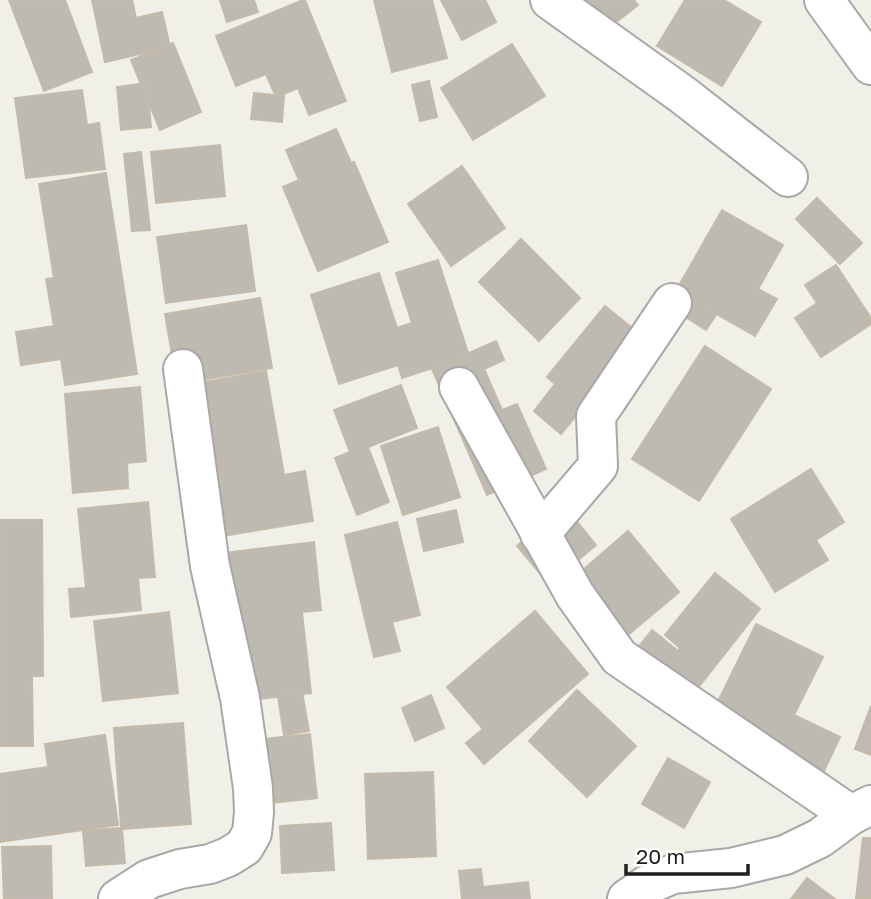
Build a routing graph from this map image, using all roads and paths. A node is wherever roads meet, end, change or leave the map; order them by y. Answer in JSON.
{"nodes":[{"id":1,"x":550,"y":0,"type":"edge"},
{"id":2,"x":824,"y":0,"type":"edge"},
{"id":3,"x":871,"y":65,"type":"edge"},
{"id":4,"x":788,"y":177,"type":"dead end"},
{"id":5,"x":672,"y":303,"type":"dead end"},
{"id":6,"x":183,"y":369,"type":"dead end"},
{"id":7,"x":459,"y":387,"type":"dead end"},
{"id":8,"x":540,"y":534,"type":"junction"},
{"id":9,"x":861,"y":810,"type":"edge"},
{"id":10,"x":118,"y":899,"type":"edge"},
{"id":11,"x":627,"y":899,"type":"edge"}],
"edges":[{"from":1,"to":4,"type":"street"},
{"from":2,"to":3,"type":"street"},
{"from":5,"to":8,"type":"street"},
{"from":6,"to":10,"type":"street"},
{"from":7,"to":8,"type":"street"},
{"from":8,"to":9,"type":"street"},
{"from":9,"to":11,"type":"street"}]}
